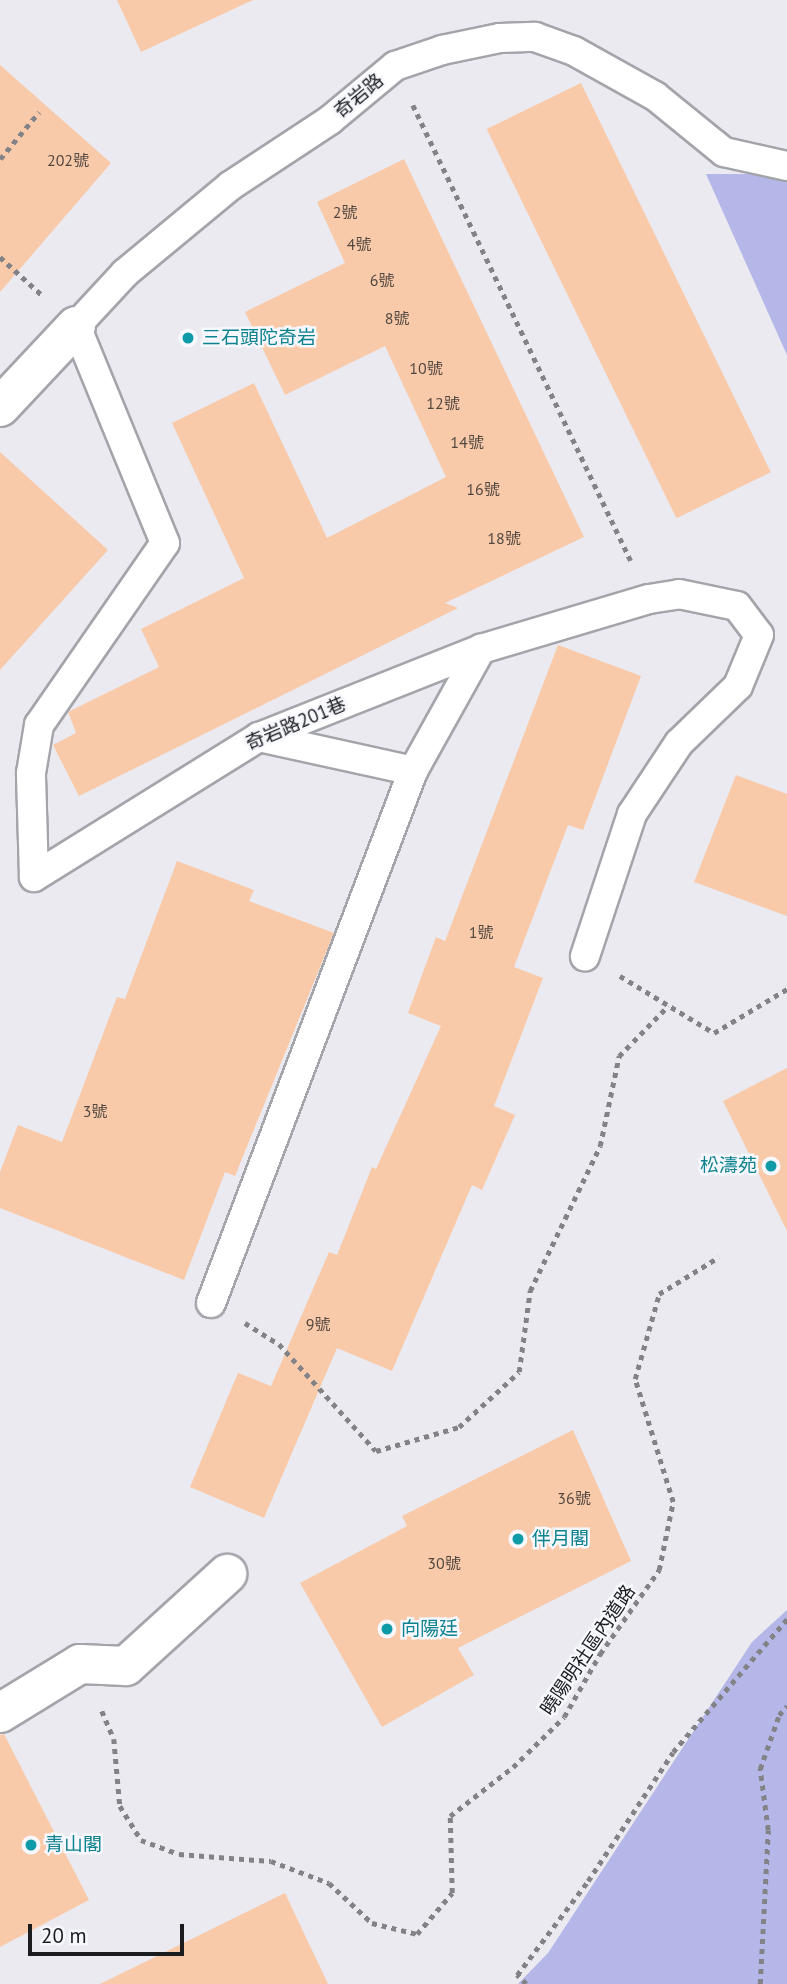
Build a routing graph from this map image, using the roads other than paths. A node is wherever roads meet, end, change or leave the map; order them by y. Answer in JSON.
{"nodes":[{"id":1,"x":787,"y":166,"type":"edge"},
{"id":2,"x":76,"y":326,"type":"junction"},
{"id":3,"x":0,"y":407,"type":"edge"},
{"id":4,"x":481,"y":649,"type":"junction"},
{"id":5,"x":259,"y":737,"type":"junction"},
{"id":6,"x":414,"y":771,"type":"junction"},
{"id":7,"x":585,"y":956,"type":"road end"},
{"id":8,"x":211,"y":1303,"type":"road end"},
{"id":9,"x":227,"y":1574,"type":"dead end"},
{"id":10,"x":0,"y":1713,"type":"edge"}],
"edges":[{"from":1,"to":2,"type":"lane","name":"奇岩路"},
{"from":2,"to":3,"type":"street","name":"奇岩路"},
{"from":2,"to":5,"type":"lane","name":"奇岩路201巷"},
{"from":4,"to":5,"type":"lane","name":"奇岩路201巷"},
{"from":4,"to":6,"type":"lane"},
{"from":4,"to":7,"type":"lane","name":"奇岩路201巷"},
{"from":5,"to":6,"type":"lane"},
{"from":6,"to":8,"type":"lane"},
{"from":9,"to":10,"type":"street"}]}
